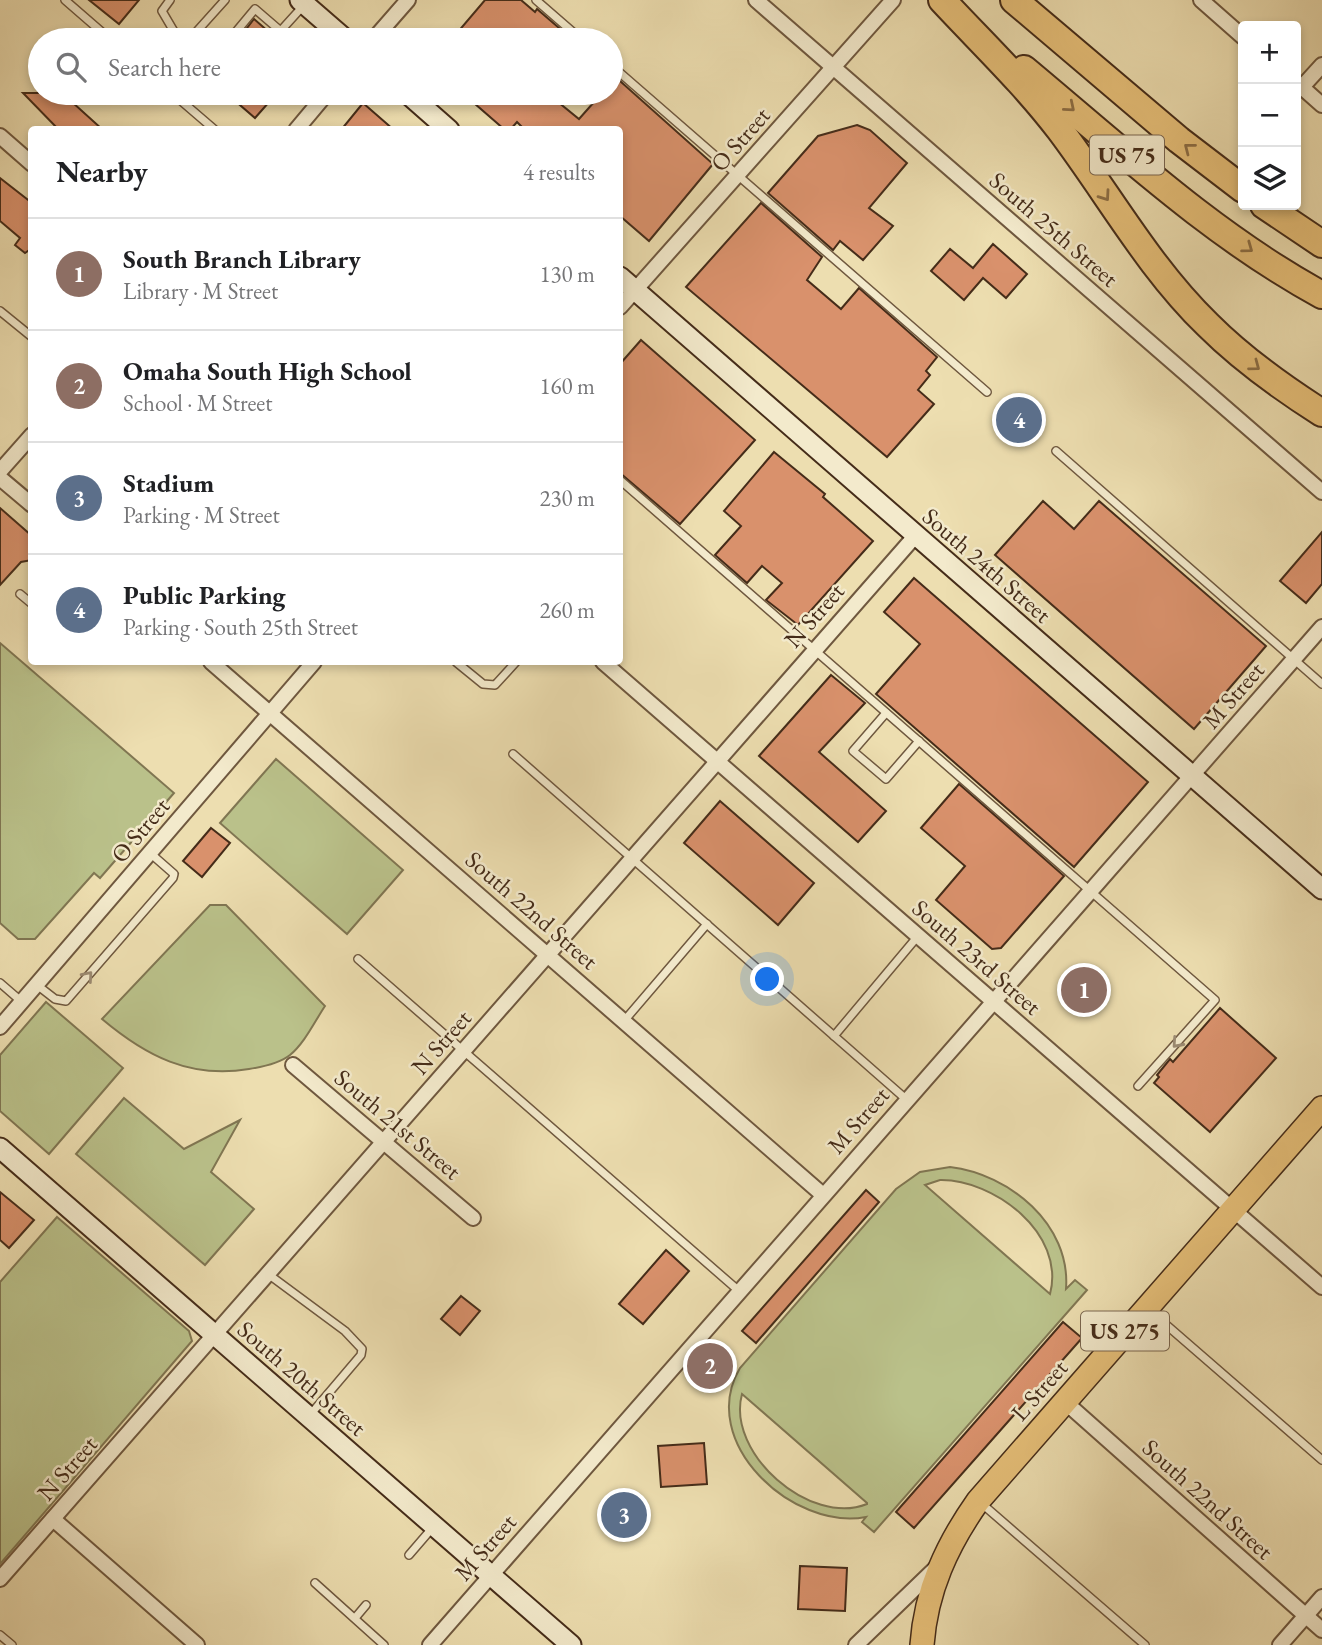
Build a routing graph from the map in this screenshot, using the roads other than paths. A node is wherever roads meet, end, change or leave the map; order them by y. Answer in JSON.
{"nodes":[{"id":1,"x":65,"y":0,"type":"edge"},
{"id":2,"x":170,"y":0,"type":"edge"},
{"id":3,"x":225,"y":0,"type":"edge"},
{"id":4,"x":408,"y":0,"type":"edge"},
{"id":5,"x":536,"y":0,"type":"edge"},
{"id":6,"x":756,"y":0,"type":"edge"},
{"id":7,"x":894,"y":0,"type":"edge"},
{"id":8,"x":942,"y":0,"type":"edge"},
{"id":9,"x":1201,"y":0,"type":"edge"},
{"id":10,"x":302,"y":2,"type":"edge"},
{"id":11,"x":1016,"y":2,"type":"edge"},
{"id":12,"x":97,"y":28,"type":"edge"},
{"id":13,"x":172,"y":28,"type":"edge"},
{"id":14,"x":200,"y":28,"type":"edge"},
{"id":15,"x":239,"y":28,"type":"edge"},
{"id":16,"x":271,"y":28,"type":"edge"},
{"id":17,"x":282,"y":28,"type":"edge"},
{"id":18,"x":332,"y":28,"type":"edge"},
{"id":19,"x":384,"y":28,"type":"edge"},
{"id":20,"x":568,"y":28,"type":"edge"},
{"id":21,"x":1238,"y":33,"type":"edge"},
{"id":22,"x":1322,"y":65,"type":"edge"},
{"id":23,"x":833,"y":67,"type":"junction"},
{"id":24,"x":623,"y":75,"type":"edge"},
{"id":25,"x":1300,"y":84,"type":"edge"},
{"id":26,"x":1301,"y":87,"type":"edge"},
{"id":27,"x":186,"y":105,"type":"edge"},
{"id":28,"x":317,"y":105,"type":"edge"},
{"id":29,"x":421,"y":105,"type":"edge"},
{"id":30,"x":1322,"y":105,"type":"edge"},
{"id":31,"x":210,"y":126,"type":"edge"},
{"id":32,"x":299,"y":126,"type":"edge"},
{"id":33,"x":444,"y":126,"type":"edge"},
{"id":34,"x":0,"y":136,"type":"edge"},
{"id":35,"x":28,"y":160,"type":"edge"},
{"id":36,"x":738,"y":176,"type":"junction"},
{"id":37,"x":1238,"y":185,"type":"edge"},
{"id":38,"x":1273,"y":210,"type":"edge"},
{"id":39,"x":1276,"y":210,"type":"edge"},
{"id":40,"x":1322,"y":232,"type":"edge"},
{"id":41,"x":1322,"y":244,"type":"edge"},
{"id":42,"x":627,"y":284,"type":"edge"},
{"id":43,"x":1322,"y":295,"type":"edge"},
{"id":44,"x":0,"y":311,"type":"edge"},
{"id":45,"x":28,"y":334,"type":"edge"},
{"id":46,"x":987,"y":392,"type":"dead end"},
{"id":47,"x":1322,"y":412,"type":"edge"},
{"id":48,"x":28,"y":440,"type":"edge"},
{"id":49,"x":1056,"y":451,"type":"dead end"},
{"id":50,"x":0,"y":471,"type":"edge"},
{"id":51,"x":0,"y":478,"type":"edge"},
{"id":52,"x":623,"y":483,"type":"edge"},
{"id":53,"x":1322,"y":492,"type":"edge"},
{"id":54,"x":28,"y":502,"type":"edge"},
{"id":55,"x":916,"y":535,"type":"junction"},
{"id":56,"x":20,"y":594,"type":"dead end"},
{"id":57,"x":28,"y":601,"type":"edge"},
{"id":58,"x":1322,"y":627,"type":"edge"},
{"id":59,"x":814,"y":650,"type":"junction"},
{"id":60,"x":1294,"y":660,"type":"junction"},
{"id":61,"x":214,"y":665,"type":"edge"},
{"id":62,"x":311,"y":665,"type":"edge"},
{"id":63,"x":460,"y":665,"type":"edge"},
{"id":64,"x":513,"y":665,"type":"edge"},
{"id":65,"x":606,"y":665,"type":"edge"},
{"id":66,"x":1322,"y":684,"type":"edge"},
{"id":67,"x":270,"y":713,"type":"junction"},
{"id":68,"x":887,"y":713,"type":"junction"},
{"id":69,"x":919,"y":741,"type":"junction"},
{"id":70,"x":513,"y":754,"type":"dead end"},
{"id":71,"x":717,"y":760,"type":"junction"},
{"id":72,"x":1193,"y":776,"type":"junction"},
{"id":73,"x":150,"y":853,"type":"junction"},
{"id":74,"x":632,"y":858,"type":"junction"},
{"id":75,"x":1322,"y":889,"type":"edge"},
{"id":76,"x":1091,"y":892,"type":"junction"},
{"id":77,"x":707,"y":924,"type":"junction"},
{"id":78,"x":918,"y":936,"type":"junction"},
{"id":79,"x":548,"y":954,"type":"junction"},
{"id":80,"x":358,"y":959,"type":"dead end"},
{"id":81,"x":0,"y":983,"type":"edge"},
{"id":82,"x":37,"y":985,"type":"junction"},
{"id":83,"x":993,"y":1001,"type":"junction"},
{"id":84,"x":22,"y":1002,"type":"junction"},
{"id":85,"x":624,"y":1021,"type":"junction"},
{"id":86,"x":0,"y":1027,"type":"edge"},
{"id":87,"x":834,"y":1036,"type":"junction"},
{"id":88,"x":464,"y":1050,"type":"junction"},
{"id":89,"x":293,"y":1065,"type":"dead end"},
{"id":90,"x":1138,"y":1086,"type":"dead end"},
{"id":91,"x":907,"y":1100,"type":"junction"},
{"id":92,"x":1322,"y":1108,"type":"edge"},
{"id":93,"x":384,"y":1141,"type":"junction"},
{"id":94,"x":0,"y":1148,"type":"edge"},
{"id":95,"x":823,"y":1195,"type":"junction"},
{"id":96,"x":1233,"y":1210,"type":"junction"},
{"id":97,"x":473,"y":1218,"type":"dead end"},
{"id":98,"x":268,"y":1274,"type":"junction"},
{"id":99,"x":1322,"y":1287,"type":"edge"},
{"id":100,"x":739,"y":1292,"type":"junction"},
{"id":101,"x":1146,"y":1307,"type":"junction"},
{"id":102,"x":215,"y":1334,"type":"junction"},
{"id":103,"x":1064,"y":1401,"type":"junction"},
{"id":104,"x":308,"y":1416,"type":"junction"},
{"id":105,"x":1322,"y":1460,"type":"edge"},
{"id":106,"x":978,"y":1501,"type":"junction"},
{"id":107,"x":53,"y":1519,"type":"junction"},
{"id":108,"x":434,"y":1526,"type":"junction"},
{"id":109,"x":409,"y":1555,"type":"dead end"},
{"id":110,"x":940,"y":1564,"type":"junction"},
{"id":111,"x":491,"y":1575,"type":"junction"},
{"id":112,"x":0,"y":1579,"type":"edge"},
{"id":113,"x":315,"y":1583,"type":"dead end"},
{"id":114,"x":1322,"y":1597,"type":"edge"},
{"id":115,"x":366,"y":1605,"type":"dead end"},
{"id":116,"x":1306,"y":1616,"type":"junction"},
{"id":117,"x":355,"y":1618,"type":"junction"},
{"id":118,"x":1322,"y":1630,"type":"edge"},
{"id":119,"x":0,"y":1635,"type":"edge"},
{"id":120,"x":860,"y":1644,"type":"edge"},
{"id":121,"x":12,"y":1645,"type":"edge"},
{"id":122,"x":197,"y":1645,"type":"edge"},
{"id":123,"x":384,"y":1645,"type":"edge"},
{"id":124,"x":430,"y":1645,"type":"edge"},
{"id":125,"x":571,"y":1645,"type":"edge"},
{"id":126,"x":922,"y":1645,"type":"edge"},
{"id":127,"x":1144,"y":1645,"type":"edge"},
{"id":128,"x":1280,"y":1645,"type":"edge"}],
"edges":[{"from":1,"to":12,"type":"lane"},
{"from":2,"to":13,"type":"lane"},
{"from":3,"to":14,"type":"lane"},
{"from":4,"to":19,"type":"street"},
{"from":5,"to":20,"type":"lane"},
{"from":6,"to":23,"type":"street","name":"South 25th Street"},
{"from":7,"to":23,"type":"street","name":"O Street"},
{"from":8,"to":43,"type":"highway","number":"US 75","one_way":true},
{"from":8,"to":47,"type":"highway","one_way":true},
{"from":9,"to":21,"type":"street"},
{"from":10,"to":17,"type":"lane"},
{"from":10,"to":18,"type":"main road"},
{"from":37,"to":11,"type":"highway","number":"US 75","one_way":true},
{"from":15,"to":16,"type":"lane"},
{"from":22,"to":25,"type":"street"},
{"from":23,"to":36,"type":"street","name":"O Street"},
{"from":23,"to":53,"type":"street","name":"South 25th Street"},
{"from":24,"to":36,"type":"lane"},
{"from":26,"to":30,"type":"street"},
{"from":27,"to":31,"type":"lane"},
{"from":28,"to":32,"type":"street"},
{"from":29,"to":33,"type":"main road"},
{"from":34,"to":35,"type":"street"},
{"from":36,"to":42,"type":"street","name":"O Street"},
{"from":36,"to":46,"type":"lane"},
{"from":38,"to":41,"type":"highway"},
{"from":39,"to":40,"type":"highway"},
{"from":42,"to":55,"type":"main road","name":"South 24th Street"},
{"from":44,"to":45,"type":"lane"},
{"from":48,"to":50,"type":"street"},
{"from":49,"to":60,"type":"lane"},
{"from":51,"to":54,"type":"street"},
{"from":52,"to":59,"type":"lane"},
{"from":55,"to":59,"type":"street","name":"N Street"},
{"from":55,"to":72,"type":"main road","name":"South 24th Street"},
{"from":56,"to":57,"type":"lane"},
{"from":58,"to":60,"type":"street","name":"M Street"},
{"from":59,"to":68,"type":"lane"},
{"from":59,"to":71,"type":"street","name":"N Street"},
{"from":60,"to":66,"type":"lane"},
{"from":60,"to":72,"type":"street","name":"M Street"},
{"from":61,"to":67,"type":"street","name":"South 22nd Street"},
{"from":62,"to":67,"type":"street","name":"O Street"},
{"from":63,"to":64,"type":"lane"},
{"from":65,"to":71,"type":"street","name":"South 23rd Street"},
{"from":67,"to":73,"type":"street","name":"O Street"},
{"from":67,"to":79,"type":"street","name":"South 22nd Street"},
{"from":68,"to":69,"type":"lane"},
{"from":68,"to":69,"type":"lane"},
{"from":69,"to":76,"type":"lane"},
{"from":70,"to":74,"type":"lane"},
{"from":71,"to":74,"type":"street","name":"N Street"},
{"from":71,"to":78,"type":"street","name":"South 23rd Street"},
{"from":72,"to":75,"type":"main road","name":"South 24th Street"},
{"from":72,"to":76,"type":"street","name":"M Street"},
{"from":73,"to":82,"type":"street","name":"O Street"},
{"from":82,"to":73,"type":"lane","one_way":true},
{"from":74,"to":77,"type":"lane"},
{"from":74,"to":79,"type":"street","name":"N Street"},
{"from":76,"to":83,"type":"street","name":"M Street"},
{"from":76,"to":90,"type":"lane","one_way":true},
{"from":77,"to":85,"type":"lane"},
{"from":77,"to":87,"type":"lane"},
{"from":78,"to":83,"type":"street","name":"South 23rd Street"},
{"from":78,"to":87,"type":"lane"},
{"from":79,"to":85,"type":"street","name":"South 22nd Street"},
{"from":79,"to":88,"type":"street","name":"N Street"},
{"from":80,"to":88,"type":"lane"},
{"from":81,"to":84,"type":"lane"},
{"from":82,"to":84,"type":"street","name":"O Street"},
{"from":83,"to":91,"type":"street","name":"M Street"},
{"from":83,"to":96,"type":"street","name":"South 23rd Street"},
{"from":84,"to":86,"type":"street","name":"O Street"},
{"from":85,"to":95,"type":"street","name":"South 22nd Street"},
{"from":87,"to":91,"type":"lane"},
{"from":88,"to":93,"type":"street","name":"N Street"},
{"from":88,"to":100,"type":"lane"},
{"from":89,"to":93,"type":"street","name":"South 21st Street"},
{"from":91,"to":95,"type":"street","name":"M Street"},
{"from":92,"to":96,"type":"main road","name":"L Street","number":"US 275"},
{"from":93,"to":97,"type":"street","name":"South 21st Street"},
{"from":93,"to":98,"type":"street","name":"N Street"},
{"from":94,"to":102,"type":"main road","name":"South 20th Street"},
{"from":95,"to":100,"type":"street","name":"M Street"},
{"from":96,"to":99,"type":"street","name":"South 23rd Street"},
{"from":96,"to":101,"type":"main road","name":"L Street","number":"US 275"},
{"from":98,"to":102,"type":"street","name":"N Street"},
{"from":98,"to":104,"type":"lane"},
{"from":100,"to":111,"type":"street","name":"M Street"},
{"from":101,"to":103,"type":"main road","name":"L Street","number":"US 275"},
{"from":101,"to":105,"type":"lane"},
{"from":102,"to":104,"type":"main road","name":"South 20th Street"},
{"from":102,"to":107,"type":"street","name":"N Street"},
{"from":103,"to":106,"type":"main road","name":"L Street","number":"US 275"},
{"from":103,"to":116,"type":"street","name":"South 22nd Street"},
{"from":104,"to":108,"type":"main road","name":"South 20th Street"},
{"from":106,"to":110,"type":"main road","name":"L Street","number":"US 275"},
{"from":106,"to":127,"type":"lane"},
{"from":107,"to":112,"type":"street","name":"N Street"},
{"from":107,"to":122,"type":"street"},
{"from":108,"to":109,"type":"lane"},
{"from":108,"to":111,"type":"main road","name":"South 20th Street"},
{"from":110,"to":120,"type":"street","name":"L Street"},
{"from":110,"to":126,"type":"main road","number":"US 275"},
{"from":111,"to":124,"type":"street","name":"M Street"},
{"from":111,"to":125,"type":"main road","name":"South 20th Street"},
{"from":113,"to":117,"type":"lane"},
{"from":114,"to":116,"type":"street"},
{"from":115,"to":117,"type":"lane"},
{"from":116,"to":118,"type":"street","name":"South 22nd Street"},
{"from":116,"to":128,"type":"street"},
{"from":117,"to":123,"type":"lane"},
{"from":119,"to":121,"type":"lane"}]}
